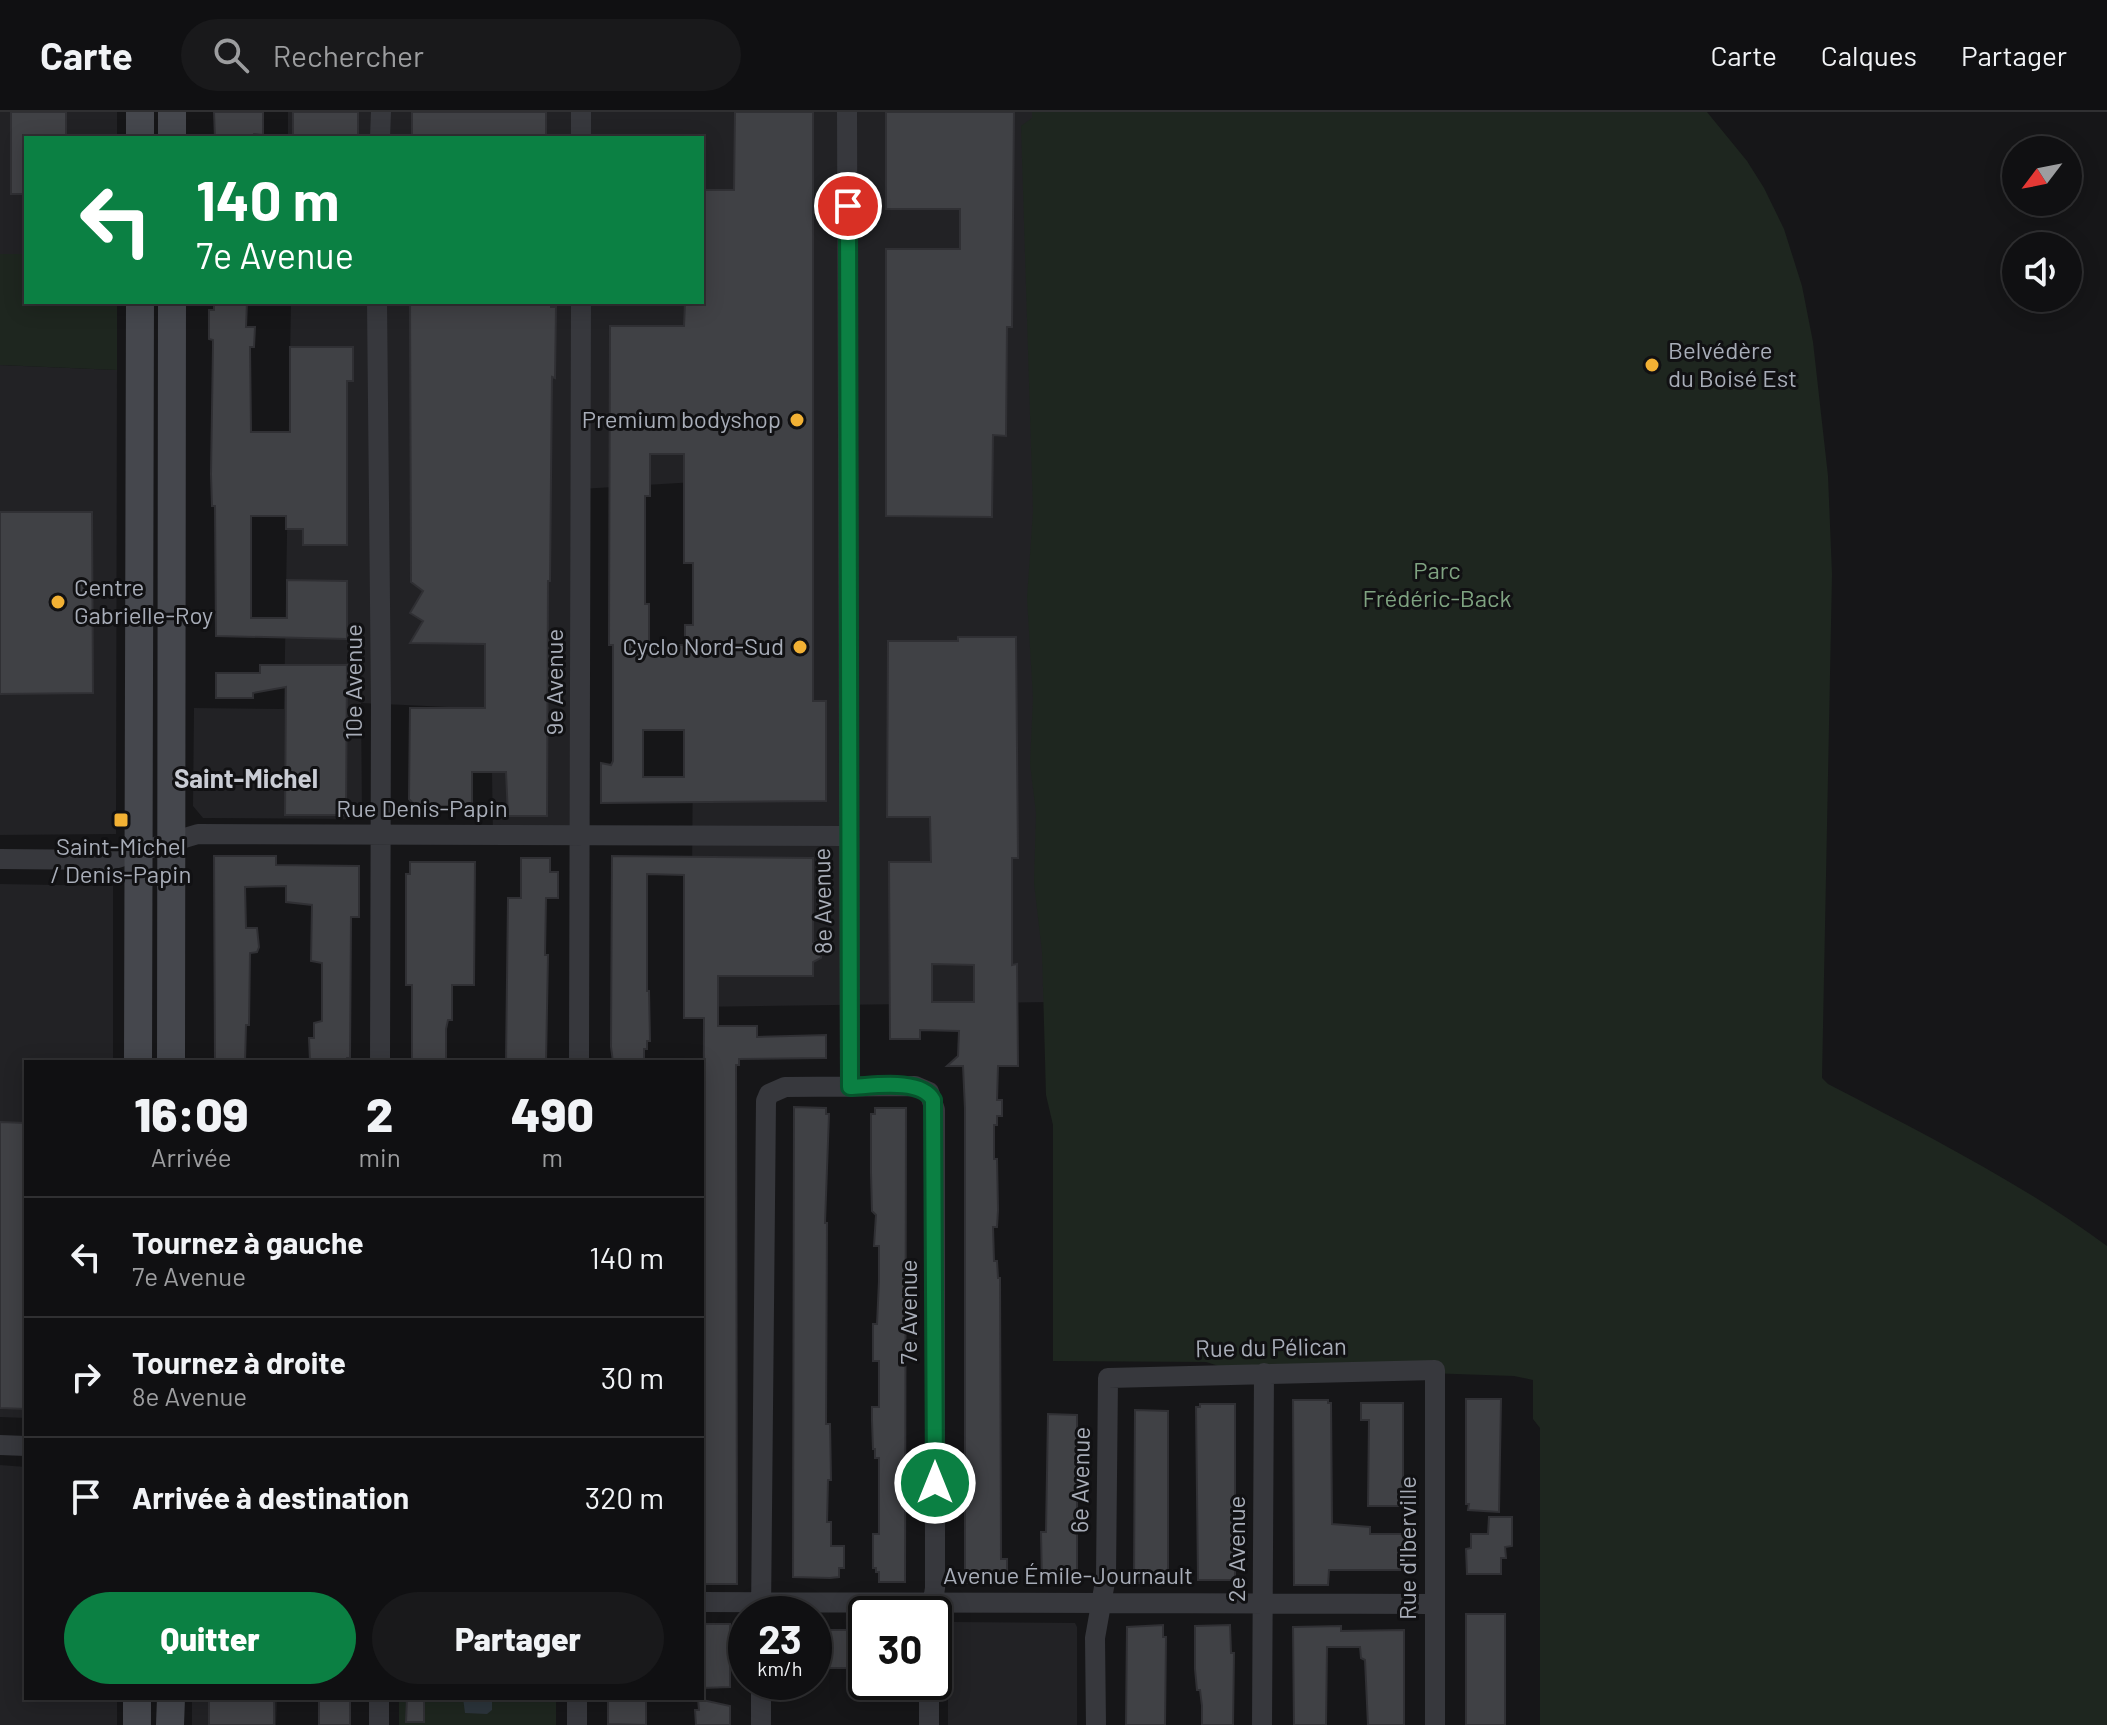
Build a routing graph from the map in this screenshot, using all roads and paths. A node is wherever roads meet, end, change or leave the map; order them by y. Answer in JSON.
{"nodes":[{"id":1,"x":140,"y":112,"type":"edge"},
{"id":2,"x":172,"y":112,"type":"edge"},
{"id":3,"x":381,"y":112,"type":"edge"},
{"id":4,"x":581,"y":112,"type":"edge"},
{"id":5,"x":847,"y":112,"type":"edge"},
{"id":6,"x":140,"y":136,"type":"edge"},
{"id":7,"x":172,"y":136,"type":"edge"},
{"id":8,"x":380,"y":136,"type":"edge"},
{"id":9,"x":581,"y":136,"type":"edge"},
{"id":10,"x":140,"y":304,"type":"edge"},
{"id":11,"x":172,"y":304,"type":"edge"},
{"id":12,"x":377,"y":304,"type":"edge"},
{"id":13,"x":581,"y":304,"type":"edge"},
{"id":14,"x":380,"y":834,"type":"junction"},
{"id":15,"x":581,"y":836,"type":"junction"},
{"id":16,"x":848,"y":836,"type":"junction"},
{"id":17,"x":171,"y":842,"type":"junction"},
{"id":18,"x":138,"y":852,"type":"junction"},
{"id":19,"x":0,"y":859,"type":"edge"},
{"id":20,"x":138,"y":1060,"type":"edge"},
{"id":21,"x":171,"y":1060,"type":"edge"},
{"id":22,"x":380,"y":1060,"type":"edge"},
{"id":23,"x":579,"y":1060,"type":"edge"},
{"id":24,"x":850,"y":1087,"type":"junction"},
{"id":25,"x":1435,"y":1370,"type":"joint"},
{"id":26,"x":1264,"y":1373,"type":"junction"},
{"id":27,"x":1108,"y":1378,"type":"joint"},
{"id":28,"x":0,"y":1445,"type":"edge"},
{"id":29,"x":24,"y":1446,"type":"edge"},
{"id":30,"x":761,"y":1596,"type":"edge"},
{"id":31,"x":934,"y":1596,"type":"edge"},
{"id":32,"x":704,"y":1602,"type":"edge"},
{"id":33,"x":1102,"y":1602,"type":"junction"},
{"id":34,"x":1262,"y":1603,"type":"junction"},
{"id":35,"x":1434,"y":1604,"type":"junction"},
{"id":36,"x":728,"y":1605,"type":"edge"},
{"id":37,"x":952,"y":1607,"type":"edge"},
{"id":38,"x":137,"y":1700,"type":"edge"},
{"id":39,"x":171,"y":1700,"type":"edge"},
{"id":40,"x":379,"y":1700,"type":"edge"},
{"id":41,"x":577,"y":1700,"type":"edge"},
{"id":42,"x":761,"y":1700,"type":"edge"},
{"id":43,"x":929,"y":1700,"type":"edge"},
{"id":44,"x":137,"y":1725,"type":"edge"},
{"id":45,"x":170,"y":1725,"type":"edge"},
{"id":46,"x":379,"y":1725,"type":"edge"},
{"id":47,"x":577,"y":1725,"type":"edge"},
{"id":48,"x":761,"y":1725,"type":"edge"},
{"id":49,"x":929,"y":1725,"type":"edge"},
{"id":50,"x":1096,"y":1725,"type":"edge"},
{"id":51,"x":1262,"y":1725,"type":"edge"},
{"id":52,"x":1435,"y":1725,"type":"edge"}],
"edges":[{"from":1,"to":6,"type":"main road"},
{"from":2,"to":7,"type":"main road"},
{"from":3,"to":8,"type":"street"},
{"from":4,"to":9,"type":"street"},
{"from":5,"to":16,"type":"street","name":"8e Avenue"},
{"from":10,"to":18,"type":"main road"},
{"from":11,"to":17,"type":"main road"},
{"from":12,"to":14,"type":"street","name":"10e Avenue"},
{"from":13,"to":15,"type":"street","name":"9e Avenue"},
{"from":14,"to":15,"type":"street","name":"Rue Denis-Papin"},
{"from":14,"to":17,"type":"street","name":"Rue Denis-Papin"},
{"from":14,"to":22,"type":"street","name":"10e Avenue"},
{"from":15,"to":16,"type":"street","name":"Rue Denis-Papin"},
{"from":15,"to":23,"type":"street","name":"9e Avenue"},
{"from":16,"to":24,"type":"street","name":"8e Avenue"},
{"from":17,"to":18,"type":"street","name":"Rue Denis-Papin"},
{"from":17,"to":21,"type":"main road"},
{"from":18,"to":19,"type":"street","name":"Rue Denis-Papin"},
{"from":18,"to":20,"type":"main road"},
{"from":24,"to":30,"type":"street"},
{"from":24,"to":31,"type":"street","name":"7e Avenue"},
{"from":25,"to":26,"type":"street","name":"Rue du Pélican"},
{"from":25,"to":35,"type":"street","name":"Rue d'Iberville"},
{"from":26,"to":27,"type":"street","name":"Rue du Pélican"},
{"from":26,"to":34,"type":"street","name":"2e Avenue"},
{"from":27,"to":33,"type":"street","name":"6e Avenue"},
{"from":28,"to":29,"type":"street"},
{"from":32,"to":36,"type":"street","name":"Avenue Émile-Journault"},
{"from":33,"to":34,"type":"street","name":"Avenue Émile-Journault"},
{"from":33,"to":37,"type":"street","name":"Avenue Émile-Journault"},
{"from":33,"to":50,"type":"street","name":"6e Avenue"},
{"from":34,"to":35,"type":"street","name":"Avenue Émile-Journault"},
{"from":34,"to":51,"type":"street","name":"2e Avenue"},
{"from":35,"to":52,"type":"street","name":"Rue d'Iberville"},
{"from":38,"to":44,"type":"main road"},
{"from":39,"to":45,"type":"main road"},
{"from":40,"to":46,"type":"street"},
{"from":41,"to":47,"type":"street"},
{"from":42,"to":48,"type":"street"},
{"from":43,"to":49,"type":"street"}]}
